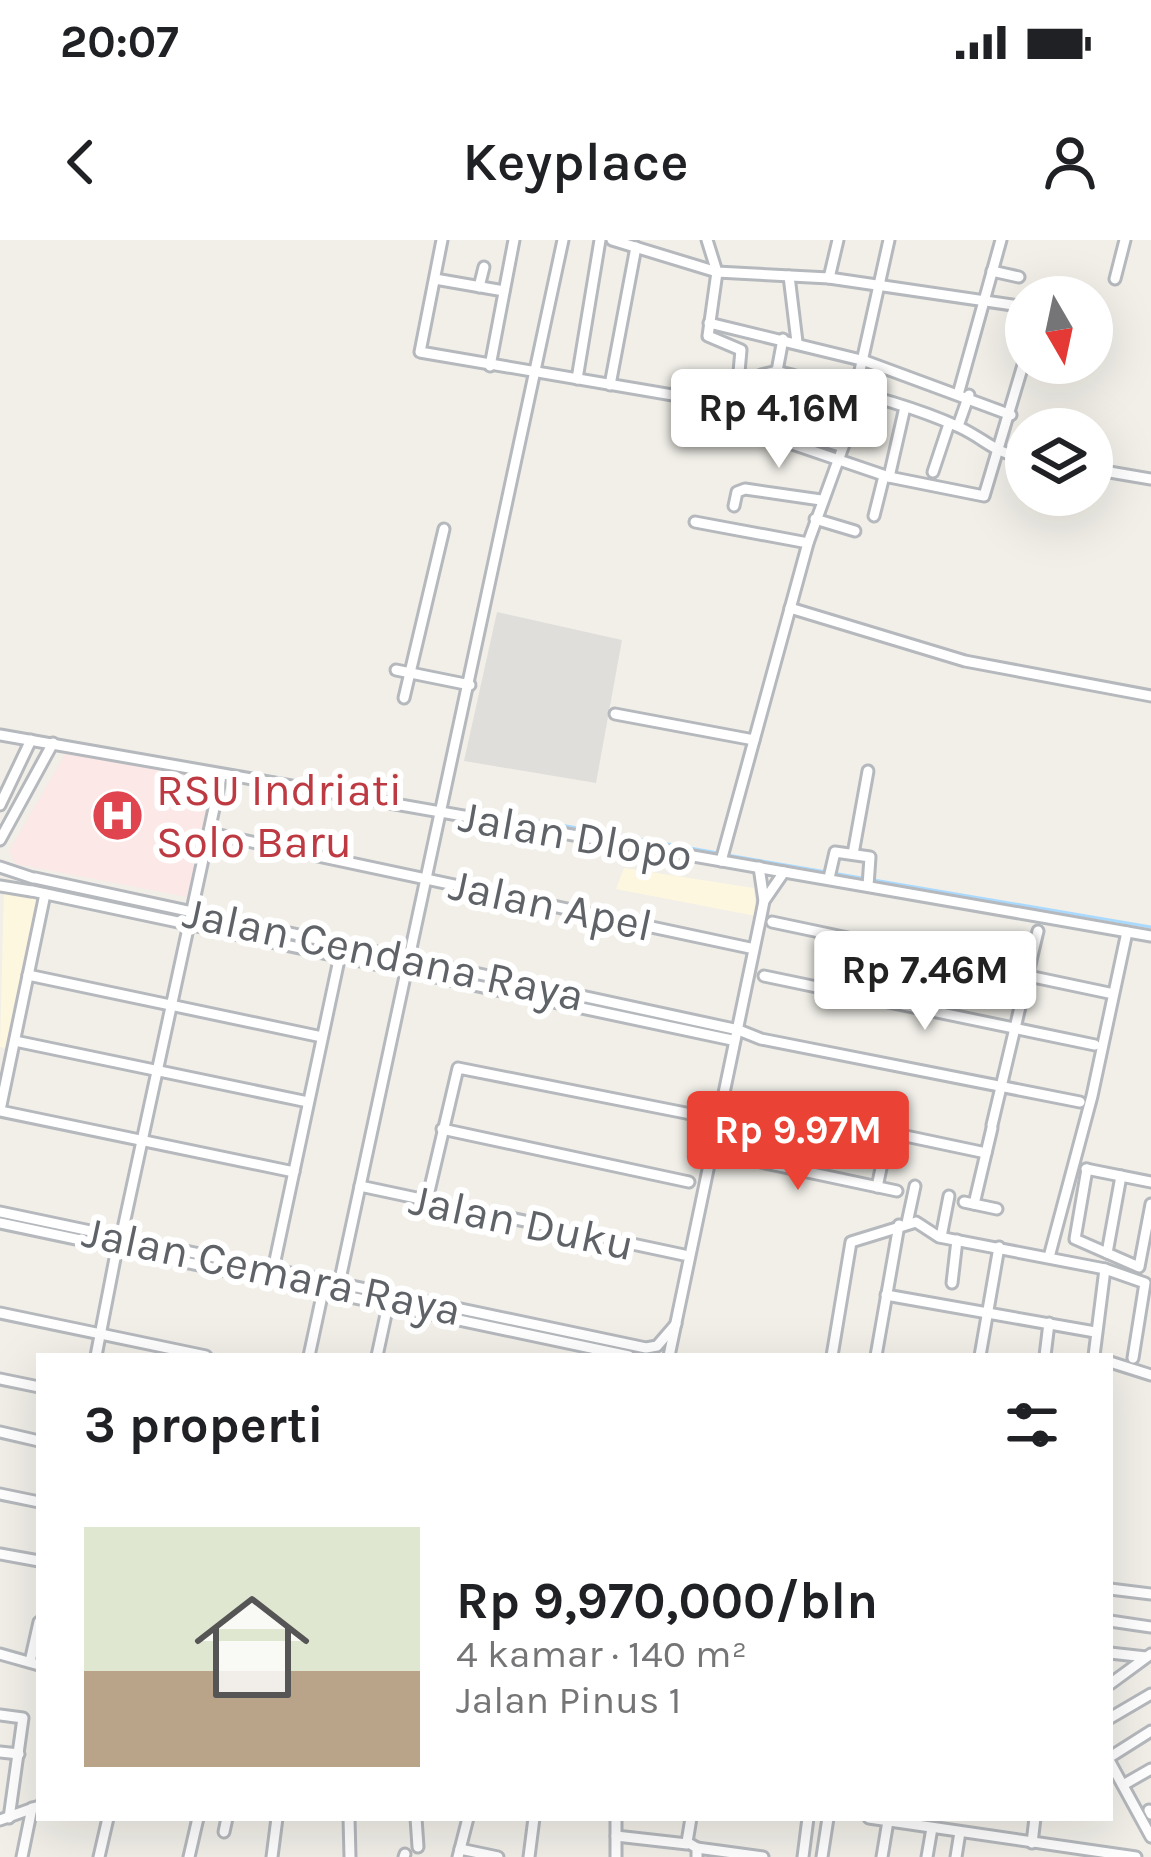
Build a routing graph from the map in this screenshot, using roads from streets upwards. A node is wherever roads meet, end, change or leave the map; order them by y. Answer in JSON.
{"nodes":[{"id":1,"x":442,"y":240,"type":"edge"},
{"id":2,"x":514,"y":240,"type":"edge"},
{"id":3,"x":563,"y":240,"type":"edge"},
{"id":4,"x":600,"y":240,"type":"edge"},
{"id":5,"x":612,"y":240,"type":"edge"},
{"id":6,"x":707,"y":240,"type":"edge"},
{"id":7,"x":838,"y":240,"type":"edge"},
{"id":8,"x":889,"y":240,"type":"edge"},
{"id":9,"x":1001,"y":240,"type":"edge"},
{"id":10,"x":1125,"y":240,"type":"edge"},
{"id":11,"x":637,"y":244,"type":"edge"},
{"id":12,"x":835,"y":254,"type":"junction"},
{"id":13,"x":851,"y":257,"type":"dead end"},
{"id":14,"x":484,"y":267,"type":"dead end"},
{"id":15,"x":992,"y":271,"type":"junction"},
{"id":16,"x":717,"y":272,"type":"junction"},
{"id":17,"x":789,"y":276,"type":"junction"},
{"id":18,"x":1014,"y":276,"type":"edge"},
{"id":19,"x":435,"y":278,"type":"junction"},
{"id":20,"x":829,"y":278,"type":"junction"},
{"id":21,"x":1114,"y":278,"type":"dead end"},
{"id":22,"x":882,"y":284,"type":"junction"},
{"id":23,"x":479,"y":287,"type":"junction"},
{"id":24,"x":504,"y":291,"type":"junction"},
{"id":25,"x":983,"y":298,"type":"junction"},
{"id":26,"x":1005,"y":303,"type":"edge"},
{"id":27,"x":709,"y":323,"type":"junction"},
{"id":28,"x":783,"y":339,"type":"junction"},
{"id":29,"x":797,"y":342,"type":"junction"},
{"id":30,"x":865,"y":362,"type":"junction"},
{"id":31,"x":490,"y":366,"type":"junction"},
{"id":32,"x":777,"y":371,"type":"junction"},
{"id":33,"x":532,"y":374,"type":"junction"},
{"id":34,"x":577,"y":379,"type":"junction"},
{"id":35,"x":610,"y":385,"type":"junction"},
{"id":36,"x":964,"y":393,"type":"junction"},
{"id":37,"x":856,"y":394,"type":"junction"},
{"id":38,"x":739,"y":406,"type":"junction"},
{"id":39,"x":905,"y":407,"type":"junction"},
{"id":40,"x":1005,"y":412,"type":"edge"},
{"id":41,"x":953,"y":425,"type":"junction"},
{"id":42,"x":1005,"y":432,"type":"edge"},
{"id":43,"x":824,"y":441,"type":"dead end"},
{"id":44,"x":840,"y":452,"type":"junction"},
{"id":45,"x":997,"y":454,"type":"junction"},
{"id":46,"x":1005,"y":455,"type":"edge"},
{"id":47,"x":933,"y":472,"type":"dead end"},
{"id":48,"x":1113,"y":472,"type":"edge"},
{"id":49,"x":886,"y":477,"type":"junction"},
{"id":50,"x":1151,"y":478,"type":"edge"},
{"id":51,"x":821,"y":500,"type":"junction"},
{"id":52,"x":734,"y":506,"type":"dead end"},
{"id":53,"x":874,"y":516,"type":"dead end"},
{"id":54,"x":815,"y":519,"type":"junction"},
{"id":55,"x":694,"y":522,"type":"dead end"},
{"id":56,"x":444,"y":529,"type":"dead end"},
{"id":57,"x":855,"y":531,"type":"dead end"},
{"id":58,"x":808,"y":543,"type":"junction"},
{"id":59,"x":790,"y":608,"type":"junction"},
{"id":60,"x":396,"y":670,"type":"dead end"},
{"id":61,"x":410,"y":673,"type":"junction"},
{"id":62,"x":470,"y":686,"type":"junction"},
{"id":63,"x":1151,"y":696,"type":"edge"},
{"id":64,"x":404,"y":698,"type":"dead end"},
{"id":65,"x":615,"y":714,"type":"dead end"},
{"id":66,"x":0,"y":735,"type":"edge"},
{"id":67,"x":31,"y":740,"type":"junction"},
{"id":68,"x":754,"y":740,"type":"junction"},
{"id":69,"x":53,"y":743,"type":"junction"},
{"id":70,"x":868,"y":771,"type":"dead end"},
{"id":71,"x":221,"y":776,"type":"dead end"},
{"id":72,"x":9,"y":787,"type":"junction"},
{"id":73,"x":25,"y":794,"type":"junction"},
{"id":74,"x":0,"y":805,"type":"edge"},
{"id":75,"x":442,"y":811,"type":"junction"},
{"id":76,"x":210,"y":833,"type":"junction"},
{"id":77,"x":0,"y":840,"type":"edge"},
{"id":78,"x":853,"y":854,"type":"junction"},
{"id":79,"x":722,"y":857,"type":"junction"},
{"id":80,"x":0,"y":867,"type":"edge"},
{"id":81,"x":759,"y":868,"type":"junction"},
{"id":82,"x":784,"y":872,"type":"junction"},
{"id":83,"x":830,"y":874,"type":"junction"},
{"id":84,"x":424,"y":877,"type":"junction"},
{"id":85,"x":869,"y":882,"type":"junction"},
{"id":86,"x":0,"y":886,"type":"edge"},
{"id":87,"x":45,"y":894,"type":"junction"},
{"id":88,"x":764,"y":902,"type":"junction"},
{"id":89,"x":192,"y":911,"type":"junction"},
{"id":90,"x":772,"y":922,"type":"dead end"},
{"id":91,"x":189,"y":924,"type":"junction"},
{"id":92,"x":1038,"y":931,"type":"dead end"},
{"id":93,"x":1127,"y":932,"type":"junction"},
{"id":94,"x":1151,"y":936,"type":"edge"},
{"id":95,"x":751,"y":948,"type":"dead end"},
{"id":96,"x":340,"y":955,"type":"junction"},
{"id":97,"x":407,"y":964,"type":"junction"},
{"id":98,"x":28,"y":975,"type":"junction"},
{"id":99,"x":1026,"y":975,"type":"junction"},
{"id":100,"x":764,"y":976,"type":"dead end"},
{"id":101,"x":1109,"y":993,"type":"dead end"},
{"id":102,"x":170,"y":1005,"type":"junction"},
{"id":103,"x":1016,"y":1029,"type":"junction"},
{"id":104,"x":734,"y":1035,"type":"junction"},
{"id":105,"x":322,"y":1037,"type":"junction"},
{"id":106,"x":15,"y":1040,"type":"junction"},
{"id":107,"x":1095,"y":1045,"type":"dead end"},
{"id":108,"x":156,"y":1069,"type":"junction"},
{"id":109,"x":1002,"y":1087,"type":"junction"},
{"id":110,"x":721,"y":1097,"type":"junction"},
{"id":111,"x":308,"y":1102,"type":"junction"},
{"id":112,"x":1080,"y":1102,"type":"dead end"},
{"id":113,"x":0,"y":1111,"type":"edge"},
{"id":114,"x":706,"y":1117,"type":"dead end"},
{"id":115,"x":442,"y":1130,"type":"junction"},
{"id":116,"x":889,"y":1133,"type":"junction"},
{"id":117,"x":141,"y":1141,"type":"junction"},
{"id":118,"x":710,"y":1151,"type":"junction"},
{"id":119,"x":986,"y":1154,"type":"junction"},
{"id":120,"x":1081,"y":1168,"type":"junction"},
{"id":121,"x":294,"y":1172,"type":"junction"},
{"id":122,"x":1121,"y":1176,"type":"junction"},
{"id":123,"x":689,"y":1182,"type":"dead end"},
{"id":124,"x":1151,"y":1182,"type":"edge"},
{"id":125,"x":360,"y":1186,"type":"junction"},
{"id":126,"x":877,"y":1186,"type":"junction"},
{"id":127,"x":915,"y":1186,"type":"dead end"},
{"id":128,"x":897,"y":1191,"type":"dead end"},
{"id":129,"x":949,"y":1196,"type":"dead end"},
{"id":130,"x":428,"y":1200,"type":"junction"},
{"id":131,"x":1151,"y":1204,"type":"edge"},
{"id":132,"x":997,"y":1209,"type":"dead end"},
{"id":133,"x":0,"y":1212,"type":"edge"},
{"id":134,"x":0,"y":1223,"type":"edge"},
{"id":135,"x":903,"y":1224,"type":"junction"},
{"id":136,"x":941,"y":1237,"type":"junction"},
{"id":137,"x":957,"y":1240,"type":"junction"},
{"id":138,"x":119,"y":1243,"type":"junction"},
{"id":139,"x":999,"y":1247,"type":"junction"},
{"id":140,"x":1107,"y":1253,"type":"junction"},
{"id":141,"x":684,"y":1255,"type":"dead end"},
{"id":142,"x":1048,"y":1257,"type":"junction"},
{"id":143,"x":235,"y":1267,"type":"junction"},
{"id":144,"x":1106,"y":1269,"type":"junction"},
{"id":145,"x":273,"y":1270,"type":"junction"},
{"id":146,"x":952,"y":1283,"type":"dead end"},
{"id":147,"x":339,"y":1284,"type":"junction"},
{"id":148,"x":323,"y":1291,"type":"junction"},
{"id":149,"x":886,"y":1295,"type":"junction"},
{"id":150,"x":388,"y":1305,"type":"junction"},
{"id":151,"x":442,"y":1311,"type":"junction"},
{"id":152,"x":987,"y":1312,"type":"junction"},
{"id":153,"x":0,"y":1313,"type":"edge"},
{"id":154,"x":1048,"y":1323,"type":"junction"},
{"id":155,"x":676,"y":1324,"type":"junction"},
{"id":156,"x":1095,"y":1332,"type":"junction"},
{"id":157,"x":101,"y":1334,"type":"junction"},
{"id":158,"x":606,"y":1350,"type":"edge"},
{"id":159,"x":97,"y":1353,"type":"edge"},
{"id":160,"x":192,"y":1353,"type":"edge"},
{"id":161,"x":309,"y":1353,"type":"edge"},
{"id":162,"x":377,"y":1353,"type":"edge"},
{"id":163,"x":670,"y":1353,"type":"edge"},
{"id":164,"x":833,"y":1353,"type":"edge"},
{"id":165,"x":876,"y":1353,"type":"edge"},
{"id":166,"x":980,"y":1353,"type":"edge"},
{"id":167,"x":1045,"y":1353,"type":"edge"},
{"id":168,"x":1094,"y":1353,"type":"edge"},
{"id":169,"x":1133,"y":1358,"type":"dead end"},
{"id":170,"x":1113,"y":1363,"type":"edge"},
{"id":171,"x":1151,"y":1375,"type":"edge"},
{"id":172,"x":0,"y":1379,"type":"edge"},
{"id":173,"x":36,"y":1386,"type":"edge"},
{"id":174,"x":0,"y":1432,"type":"edge"},
{"id":175,"x":36,"y":1440,"type":"edge"},
{"id":176,"x":0,"y":1494,"type":"edge"},
{"id":177,"x":36,"y":1501,"type":"edge"},
{"id":178,"x":0,"y":1554,"type":"edge"},
{"id":179,"x":36,"y":1560,"type":"edge"},
{"id":180,"x":1113,"y":1589,"type":"edge"},
{"id":181,"x":1151,"y":1594,"type":"edge"},
{"id":182,"x":1113,"y":1621,"type":"edge"},
{"id":183,"x":1151,"y":1627,"type":"edge"},
{"id":184,"x":1113,"y":1653,"type":"edge"},
{"id":185,"x":0,"y":1654,"type":"edge"},
{"id":186,"x":1149,"y":1656,"type":"edge"},
{"id":187,"x":35,"y":1663,"type":"edge"},
{"id":188,"x":1113,"y":1682,"type":"edge"},
{"id":189,"x":1151,"y":1694,"type":"edge"},
{"id":190,"x":26,"y":1701,"type":"dead end"},
{"id":191,"x":0,"y":1715,"type":"edge"},
{"id":192,"x":1113,"y":1716,"type":"edge"},
{"id":193,"x":23,"y":1718,"type":"junction"},
{"id":194,"x":1151,"y":1731,"type":"edge"},
{"id":195,"x":0,"y":1752,"type":"edge"},
{"id":196,"x":19,"y":1754,"type":"junction"},
{"id":197,"x":1113,"y":1758,"type":"edge"},
{"id":198,"x":1113,"y":1766,"type":"edge"},
{"id":199,"x":1151,"y":1769,"type":"edge"},
{"id":200,"x":1123,"y":1785,"type":"junction"},
{"id":201,"x":36,"y":1807,"type":"edge"},
{"id":202,"x":1148,"y":1812,"type":"edge"},
{"id":203,"x":4,"y":1819,"type":"edge"},
{"id":204,"x":107,"y":1821,"type":"edge"},
{"id":205,"x":197,"y":1821,"type":"edge"},
{"id":206,"x":226,"y":1821,"type":"edge"},
{"id":207,"x":277,"y":1821,"type":"edge"},
{"id":208,"x":349,"y":1821,"type":"edge"},
{"id":209,"x":416,"y":1821,"type":"edge"},
{"id":210,"x":467,"y":1821,"type":"edge"},
{"id":211,"x":534,"y":1821,"type":"edge"},
{"id":212,"x":616,"y":1821,"type":"edge"},
{"id":213,"x":808,"y":1821,"type":"edge"},
{"id":214,"x":828,"y":1821,"type":"edge"},
{"id":215,"x":888,"y":1821,"type":"joint"},
{"id":216,"x":959,"y":1821,"type":"edge"},
{"id":217,"x":1035,"y":1821,"type":"edge"},
{"id":218,"x":932,"y":1828,"type":"junction"},
{"id":219,"x":956,"y":1831,"type":"junction"},
{"id":220,"x":224,"y":1832,"type":"dead end"},
{"id":221,"x":616,"y":1836,"type":"junction"},
{"id":222,"x":1151,"y":1837,"type":"edge"},
{"id":223,"x":1032,"y":1843,"type":"junction"},
{"id":224,"x":418,"y":1847,"type":"dead end"},
{"id":225,"x":694,"y":1850,"type":"edge"},
{"id":226,"x":459,"y":1853,"type":"edge"},
{"id":227,"x":99,"y":1855,"type":"edge"},
{"id":228,"x":22,"y":1857,"type":"edge"},
{"id":229,"x":116,"y":1857,"type":"edge"},
{"id":230,"x":189,"y":1857,"type":"edge"},
{"id":231,"x":272,"y":1857,"type":"edge"},
{"id":232,"x":350,"y":1857,"type":"edge"},
{"id":233,"x":498,"y":1857,"type":"edge"},
{"id":234,"x":529,"y":1857,"type":"edge"},
{"id":235,"x":616,"y":1857,"type":"edge"},
{"id":236,"x":763,"y":1857,"type":"edge"},
{"id":237,"x":803,"y":1857,"type":"edge"},
{"id":238,"x":822,"y":1857,"type":"edge"},
{"id":239,"x":882,"y":1857,"type":"edge"},
{"id":240,"x":927,"y":1857,"type":"edge"},
{"id":241,"x":956,"y":1857,"type":"edge"},
{"id":242,"x":1136,"y":1857,"type":"edge"}],
"edges":[{"from":1,"to":19,"type":"street"},
{"from":2,"to":24,"type":"street"},
{"from":3,"to":33,"type":"street"},
{"from":4,"to":34,"type":"street"},
{"from":5,"to":11,"type":"street"},
{"from":6,"to":16,"type":"street"},
{"from":7,"to":12,"type":"street"},
{"from":8,"to":22,"type":"street"},
{"from":9,"to":15,"type":"street"},
{"from":10,"to":21,"type":"street"},
{"from":11,"to":16,"type":"street"},
{"from":11,"to":35,"type":"street"},
{"from":12,"to":13,"type":"street"},
{"from":12,"to":20,"type":"street"},
{"from":14,"to":23,"type":"street"},
{"from":15,"to":18,"type":"street"},
{"from":15,"to":25,"type":"street"},
{"from":16,"to":17,"type":"street"},
{"from":16,"to":27,"type":"street"},
{"from":17,"to":20,"type":"street"},
{"from":17,"to":29,"type":"street"},
{"from":19,"to":23,"type":"street"},
{"from":19,"to":31,"type":"street"},
{"from":20,"to":22,"type":"street"},
{"from":22,"to":25,"type":"street"},
{"from":22,"to":30,"type":"street"},
{"from":23,"to":24,"type":"street"},
{"from":24,"to":31,"type":"street"},
{"from":25,"to":26,"type":"street"},
{"from":25,"to":36,"type":"street"},
{"from":27,"to":28,"type":"street"},
{"from":27,"to":38,"type":"street"},
{"from":28,"to":29,"type":"street"},
{"from":28,"to":32,"type":"street"},
{"from":29,"to":30,"type":"street"},
{"from":30,"to":36,"type":"street"},
{"from":30,"to":37,"type":"street"},
{"from":31,"to":33,"type":"street"},
{"from":32,"to":37,"type":"street"},
{"from":32,"to":38,"type":"street"},
{"from":33,"to":34,"type":"street"},
{"from":33,"to":62,"type":"street"},
{"from":34,"to":35,"type":"street"},
{"from":35,"to":38,"type":"street"},
{"from":36,"to":40,"type":"street"},
{"from":36,"to":41,"type":"street"},
{"from":37,"to":39,"type":"street"},
{"from":37,"to":44,"type":"street"},
{"from":38,"to":44,"type":"street"},
{"from":39,"to":41,"type":"street"},
{"from":39,"to":49,"type":"street"},
{"from":41,"to":45,"type":"street"},
{"from":41,"to":47,"type":"street"},
{"from":42,"to":45,"type":"street"},
{"from":43,"to":44,"type":"street"},
{"from":44,"to":49,"type":"street"},
{"from":44,"to":51,"type":"street"},
{"from":45,"to":46,"type":"street"},
{"from":45,"to":49,"type":"street"},
{"from":48,"to":50,"type":"street"},
{"from":49,"to":53,"type":"street"},
{"from":51,"to":52,"type":"street"},
{"from":51,"to":54,"type":"street"},
{"from":54,"to":57,"type":"street"},
{"from":54,"to":58,"type":"street"},
{"from":55,"to":58,"type":"street"},
{"from":56,"to":61,"type":"street"},
{"from":58,"to":59,"type":"street"},
{"from":59,"to":63,"type":"street"},
{"from":59,"to":68,"type":"street"},
{"from":60,"to":61,"type":"street"},
{"from":61,"to":62,"type":"street"},
{"from":61,"to":64,"type":"street"},
{"from":62,"to":75,"type":"street"},
{"from":65,"to":68,"type":"street"},
{"from":66,"to":67,"type":"street","name":"Jalan Dlopo"},
{"from":67,"to":69,"type":"street","name":"Jalan Dlopo"},
{"from":67,"to":72,"type":"street"},
{"from":68,"to":79,"type":"street"},
{"from":69,"to":73,"type":"street"},
{"from":69,"to":75,"type":"street","name":"Jalan Dlopo"},
{"from":70,"to":78,"type":"street"},
{"from":71,"to":76,"type":"street"},
{"from":72,"to":73,"type":"street"},
{"from":72,"to":74,"type":"street"},
{"from":73,"to":77,"type":"street"},
{"from":75,"to":79,"type":"street","name":"Jalan Dlopo"},
{"from":75,"to":84,"type":"street"},
{"from":76,"to":84,"type":"street","name":"Jalan Apel"},
{"from":76,"to":89,"type":"street"},
{"from":78,"to":83,"type":"street"},
{"from":78,"to":85,"type":"street"},
{"from":79,"to":81,"type":"street","name":"Jalan Dlopo"},
{"from":80,"to":89,"type":"street","name":"Jalan Cendana Raya"},
{"from":81,"to":82,"type":"street","name":"Jalan Dlopo"},
{"from":81,"to":88,"type":"street"},
{"from":82,"to":83,"type":"street","name":"Jalan Dlopo"},
{"from":82,"to":88,"type":"street"},
{"from":83,"to":85,"type":"street","name":"Jalan Dlopo"},
{"from":84,"to":95,"type":"street","name":"Jalan Apel"},
{"from":84,"to":97,"type":"street"},
{"from":85,"to":93,"type":"street","name":"Jalan Dlopo"},
{"from":86,"to":87,"type":"street","name":"Jalan Cendana Raya"},
{"from":87,"to":91,"type":"street","name":"Jalan Cendana Raya"},
{"from":87,"to":98,"type":"street"},
{"from":88,"to":104,"type":"street"},
{"from":89,"to":91,"type":"street"},
{"from":89,"to":97,"type":"street","name":"Jalan Cendana Raya"},
{"from":90,"to":99,"type":"street"},
{"from":91,"to":96,"type":"street","name":"Jalan Cendana Raya"},
{"from":91,"to":102,"type":"street"},
{"from":92,"to":99,"type":"street"},
{"from":93,"to":94,"type":"street","name":"Jalan Dlopo"},
{"from":93,"to":120,"type":"street"},
{"from":96,"to":97,"type":"street","name":"Jalan Cendana Raya"},
{"from":96,"to":105,"type":"street"},
{"from":97,"to":104,"type":"street","name":"Jalan Cendana Raya"},
{"from":97,"to":125,"type":"street"},
{"from":98,"to":102,"type":"street"},
{"from":98,"to":106,"type":"street"},
{"from":99,"to":101,"type":"street"},
{"from":99,"to":103,"type":"street"},
{"from":100,"to":103,"type":"street"},
{"from":102,"to":105,"type":"street"},
{"from":102,"to":108,"type":"street"},
{"from":103,"to":107,"type":"street"},
{"from":103,"to":109,"type":"street"},
{"from":104,"to":109,"type":"street","name":"Jalan Cendana Raya"},
{"from":104,"to":110,"type":"street"},
{"from":105,"to":111,"type":"street"},
{"from":106,"to":108,"type":"street"},
{"from":106,"to":113,"type":"street"},
{"from":108,"to":111,"type":"street"},
{"from":108,"to":117,"type":"street"},
{"from":109,"to":112,"type":"street","name":"Jalan Cendana Raya"},
{"from":109,"to":119,"type":"street"},
{"from":110,"to":116,"type":"street"},
{"from":110,"to":118,"type":"street"},
{"from":111,"to":121,"type":"street"},
{"from":113,"to":117,"type":"street"},
{"from":114,"to":115,"type":"street"},
{"from":115,"to":123,"type":"street"},
{"from":115,"to":130,"type":"street"},
{"from":116,"to":119,"type":"street"},
{"from":116,"to":126,"type":"street"},
{"from":117,"to":121,"type":"street"},
{"from":117,"to":138,"type":"street"},
{"from":118,"to":126,"type":"street"},
{"from":118,"to":155,"type":"street"},
{"from":119,"to":132,"type":"street"},
{"from":120,"to":122,"type":"street"},
{"from":120,"to":140,"type":"street"},
{"from":120,"to":142,"type":"street"},
{"from":121,"to":145,"type":"street"},
{"from":122,"to":124,"type":"street"},
{"from":122,"to":140,"type":"street"},
{"from":125,"to":130,"type":"street","name":"Jalan Duku"},
{"from":125,"to":147,"type":"street"},
{"from":126,"to":128,"type":"street"},
{"from":127,"to":135,"type":"street"},
{"from":129,"to":136,"type":"street"},
{"from":130,"to":141,"type":"street","name":"Jalan Duku"},
{"from":131,"to":140,"type":"street"},
{"from":133,"to":138,"type":"street","name":"Jalan Cemara Raya"},
{"from":134,"to":138,"type":"street","name":"Jalan Cemara Raya"},
{"from":135,"to":136,"type":"street"},
{"from":135,"to":149,"type":"street"},
{"from":135,"to":164,"type":"street"},
{"from":136,"to":137,"type":"street"},
{"from":137,"to":139,"type":"street"},
{"from":137,"to":146,"type":"street"},
{"from":138,"to":143,"type":"street","name":"Jalan Cemara Raya"},
{"from":138,"to":157,"type":"street"},
{"from":139,"to":142,"type":"street"},
{"from":139,"to":152,"type":"street"},
{"from":142,"to":144,"type":"street"},
{"from":143,"to":145,"type":"street","name":"Jalan Cemara Raya"},
{"from":143,"to":148,"type":"street","name":"Jalan Cemara Raya"},
{"from":144,"to":156,"type":"street"},
{"from":144,"to":169,"type":"street"},
{"from":145,"to":147,"type":"street","name":"Jalan Cemara Raya"},
{"from":147,"to":151,"type":"street","name":"Jalan Cemara Raya"},
{"from":148,"to":150,"type":"street","name":"Jalan Cemara Raya"},
{"from":148,"to":161,"type":"street"},
{"from":149,"to":152,"type":"street"},
{"from":149,"to":165,"type":"street"},
{"from":150,"to":151,"type":"street","name":"Jalan Cemara Raya"},
{"from":150,"to":162,"type":"street"},
{"from":151,"to":158,"type":"street","name":"Jalan Cemara Raya"},
{"from":152,"to":154,"type":"street"},
{"from":152,"to":166,"type":"street"},
{"from":153,"to":157,"type":"street"},
{"from":154,"to":156,"type":"street"},
{"from":154,"to":167,"type":"street"},
{"from":155,"to":158,"type":"street","name":"Jalan Cemara Raya"},
{"from":155,"to":163,"type":"street"},
{"from":156,"to":168,"type":"street"},
{"from":157,"to":159,"type":"street"},
{"from":157,"to":160,"type":"street"},
{"from":170,"to":171,"type":"street"},
{"from":172,"to":173,"type":"street"},
{"from":174,"to":175,"type":"street"},
{"from":176,"to":177,"type":"street"},
{"from":178,"to":179,"type":"street"},
{"from":180,"to":181,"type":"street"},
{"from":182,"to":183,"type":"street"},
{"from":184,"to":186,"type":"street"},
{"from":185,"to":187,"type":"street"},
{"from":186,"to":188,"type":"street"},
{"from":189,"to":192,"type":"street"},
{"from":190,"to":193,"type":"street"},
{"from":191,"to":193,"type":"street"},
{"from":193,"to":196,"type":"street"},
{"from":194,"to":197,"type":"street"},
{"from":195,"to":196,"type":"street"},
{"from":196,"to":203,"type":"street"},
{"from":198,"to":200,"type":"street"},
{"from":199,"to":200,"type":"street"},
{"from":200,"to":202,"type":"street"},
{"from":201,"to":203,"type":"street"},
{"from":201,"to":228,"type":"street"},
{"from":202,"to":222,"type":"street"},
{"from":204,"to":227,"type":"street"},
{"from":205,"to":230,"type":"street"},
{"from":206,"to":220,"type":"street"},
{"from":207,"to":231,"type":"street"},
{"from":208,"to":232,"type":"street"},
{"from":209,"to":224,"type":"street"},
{"from":210,"to":226,"type":"street"},
{"from":211,"to":234,"type":"street"},
{"from":212,"to":221,"type":"street"},
{"from":213,"to":237,"type":"street"},
{"from":214,"to":238,"type":"street"},
{"from":215,"to":218,"type":"street"},
{"from":215,"to":239,"type":"street"},
{"from":216,"to":219,"type":"street"},
{"from":217,"to":223,"type":"street"},
{"from":218,"to":219,"type":"street"},
{"from":218,"to":240,"type":"street"},
{"from":219,"to":223,"type":"street"},
{"from":219,"to":241,"type":"street"},
{"from":221,"to":225,"type":"street"},
{"from":221,"to":235,"type":"street"},
{"from":223,"to":242,"type":"street"},
{"from":225,"to":236,"type":"street"},
{"from":226,"to":233,"type":"street"},
{"from":227,"to":229,"type":"street"}]}
